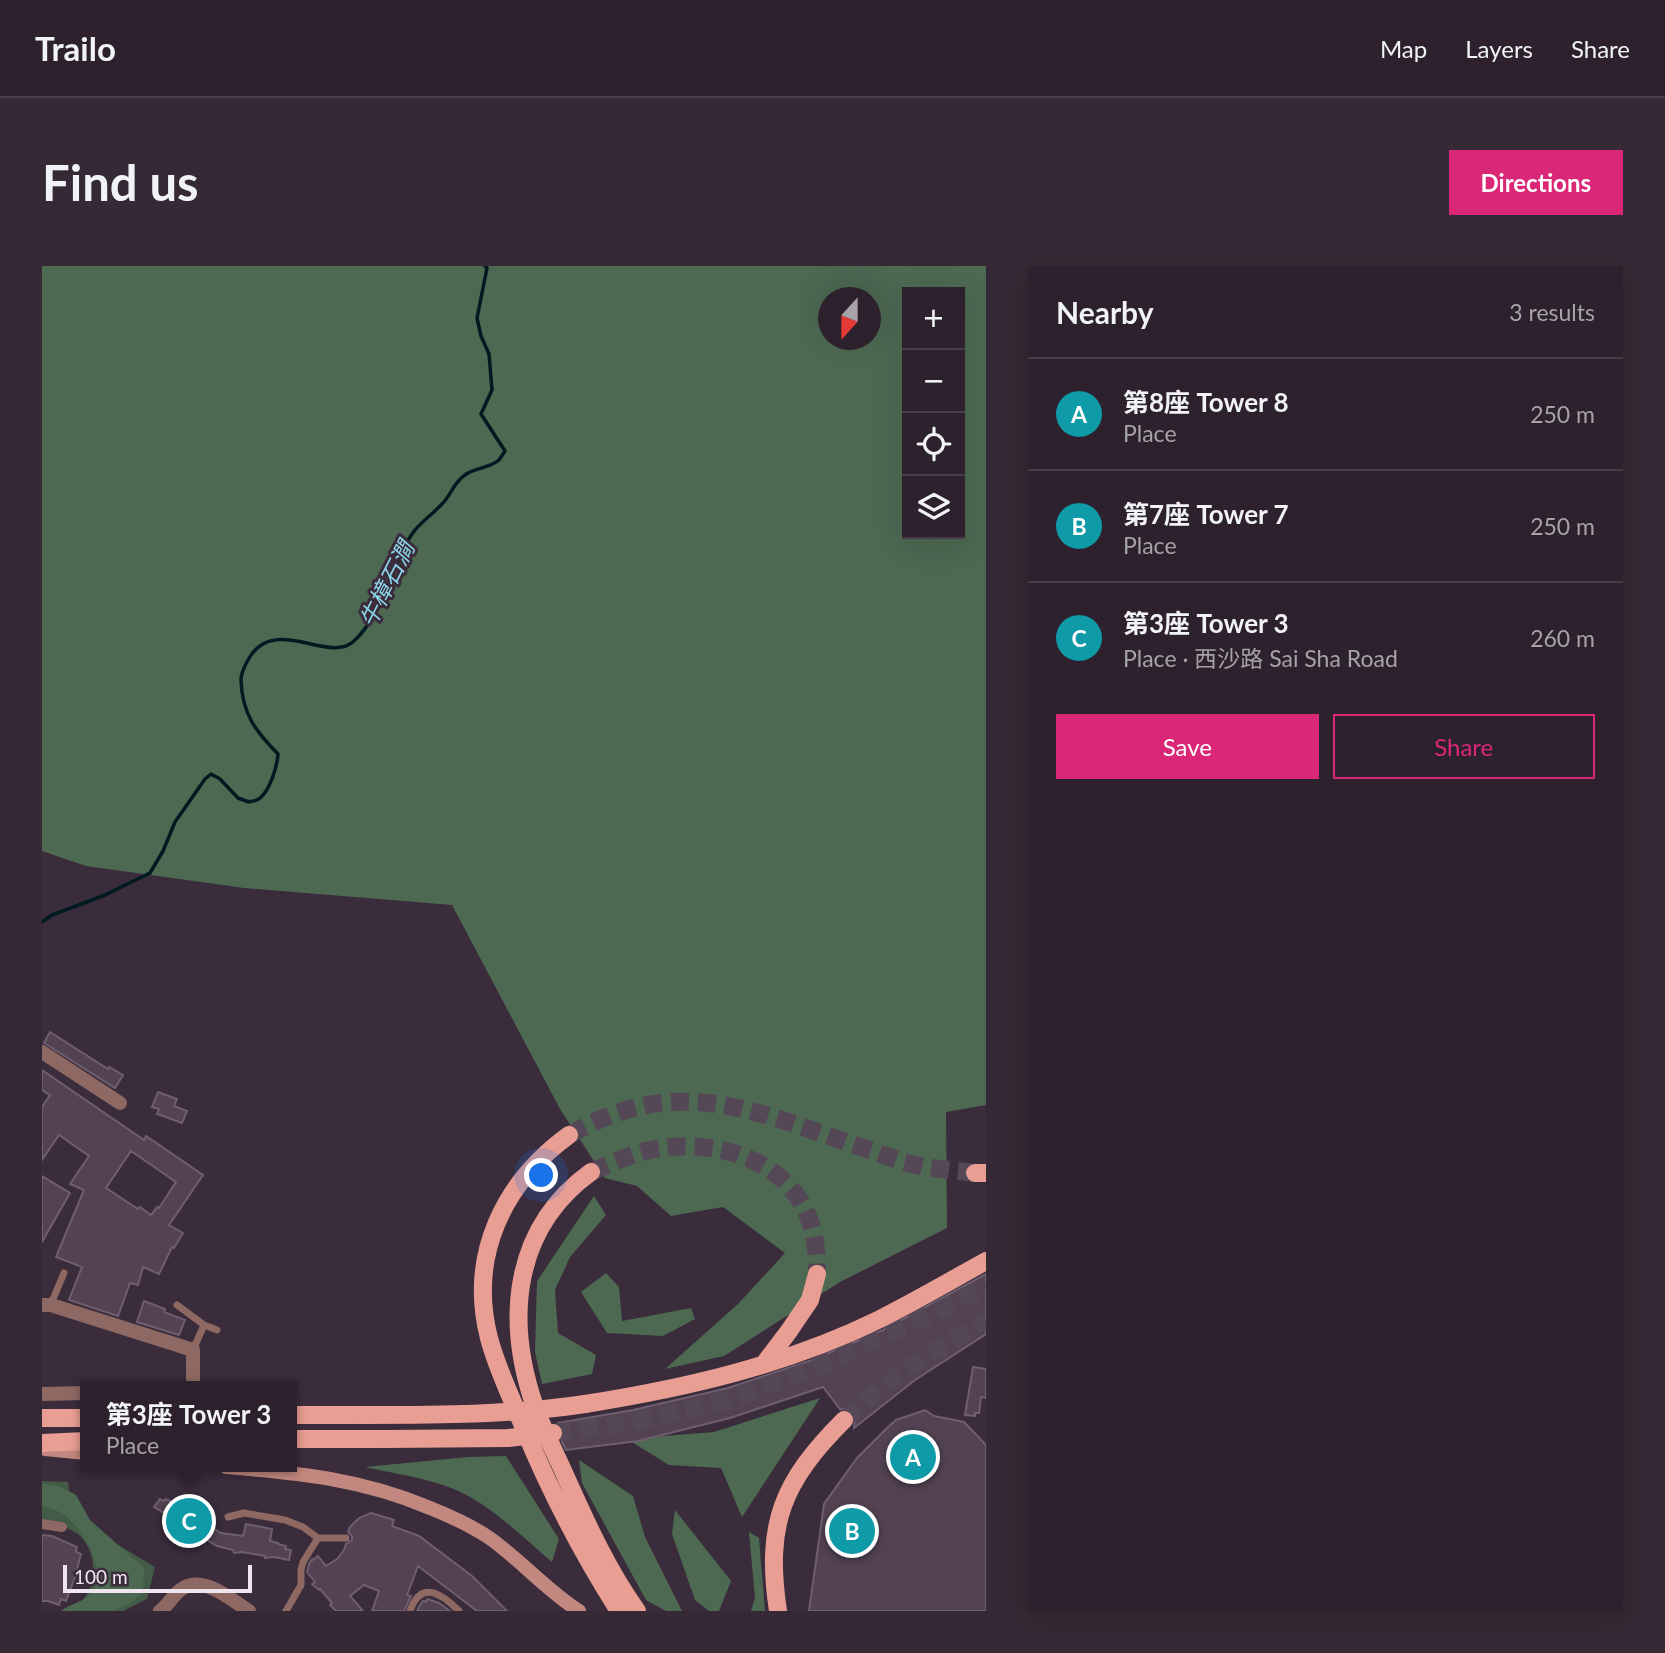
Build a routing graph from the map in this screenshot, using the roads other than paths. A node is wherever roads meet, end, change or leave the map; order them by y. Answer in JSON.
{"nodes":[{"id":1,"x":42,"y":1052,"type":"edge"},
{"id":2,"x":120,"y":1103,"type":"dead end"},
{"id":3,"x":569,"y":1135,"type":"tunnel mouth"},
{"id":4,"x":591,"y":1172,"type":"tunnel mouth"},
{"id":5,"x":986,"y":1261,"type":"edge"},
{"id":6,"x":64,"y":1273,"type":"dead end"},
{"id":7,"x":817,"y":1274,"type":"tunnel mouth"},
{"id":8,"x":46,"y":1305,"type":"edge"},
{"id":9,"x":177,"y":1306,"type":"dead end"},
{"id":10,"x":204,"y":1325,"type":"junction"},
{"id":11,"x":217,"y":1330,"type":"dead end"},
{"id":12,"x":194,"y":1350,"type":"junction"},
{"id":13,"x":764,"y":1364,"type":"junction"},
{"id":14,"x":193,"y":1381,"type":"edge"},
{"id":15,"x":80,"y":1393,"type":"edge"},
{"id":16,"x":42,"y":1394,"type":"edge"},
{"id":17,"x":297,"y":1415,"type":"edge"},
{"id":18,"x":42,"y":1418,"type":"edge"},
{"id":19,"x":80,"y":1418,"type":"edge"},
{"id":20,"x":844,"y":1420,"type":"tunnel mouth"},
{"id":21,"x":553,"y":1433,"type":"tunnel mouth"},
{"id":22,"x":297,"y":1439,"type":"edge"},
{"id":23,"x":80,"y":1441,"type":"edge"},
{"id":24,"x":42,"y":1443,"type":"edge"},
{"id":25,"x":42,"y":1448,"type":"edge"},
{"id":26,"x":80,"y":1452,"type":"edge"},
{"id":27,"x":288,"y":1472,"type":"edge"},
{"id":28,"x":228,"y":1517,"type":"dead end"},
{"id":29,"x":42,"y":1524,"type":"edge"},
{"id":30,"x":62,"y":1527,"type":"dead end"},
{"id":31,"x":317,"y":1538,"type":"junction"},
{"id":32,"x":346,"y":1538,"type":"dead end"},
{"id":33,"x":559,"y":1598,"type":"junction"},
{"id":34,"x":160,"y":1611,"type":"edge"},
{"id":35,"x":249,"y":1611,"type":"edge"},
{"id":36,"x":286,"y":1611,"type":"edge"},
{"id":37,"x":410,"y":1611,"type":"edge"},
{"id":38,"x":459,"y":1611,"type":"edge"},
{"id":39,"x":569,"y":1611,"type":"edge"},
{"id":40,"x":579,"y":1611,"type":"edge"},
{"id":41,"x":619,"y":1611,"type":"edge"},
{"id":42,"x":637,"y":1611,"type":"edge"},
{"id":43,"x":778,"y":1611,"type":"edge"}],
"edges":[{"from":1,"to":2,"type":"street"},
{"from":3,"to":41,"type":"main road"},
{"from":4,"to":42,"type":"main road"},
{"from":5,"to":13,"type":"main road"},
{"from":6,"to":8,"type":"lane"},
{"from":7,"to":13,"type":"main road"},
{"from":8,"to":12,"type":"street"},
{"from":9,"to":10,"type":"lane"},
{"from":10,"to":11,"type":"lane"},
{"from":10,"to":12,"type":"lane"},
{"from":12,"to":14,"type":"street"},
{"from":13,"to":17,"type":"main road","bridge":true},
{"from":15,"to":16,"type":"street"},
{"from":18,"to":19,"type":"main road"},
{"from":20,"to":43,"type":"main road"},
{"from":21,"to":22,"type":"main road","bridge":true},
{"from":23,"to":24,"type":"main road"},
{"from":25,"to":26,"type":"main road"},
{"from":27,"to":33,"type":"main road"},
{"from":28,"to":31,"type":"lane"},
{"from":29,"to":30,"type":"street"},
{"from":31,"to":32,"type":"lane"},
{"from":31,"to":36,"type":"lane"},
{"from":33,"to":39,"type":"street"},
{"from":33,"to":40,"type":"main road"},
{"from":34,"to":35,"type":"street"},
{"from":37,"to":38,"type":"lane"}]}
